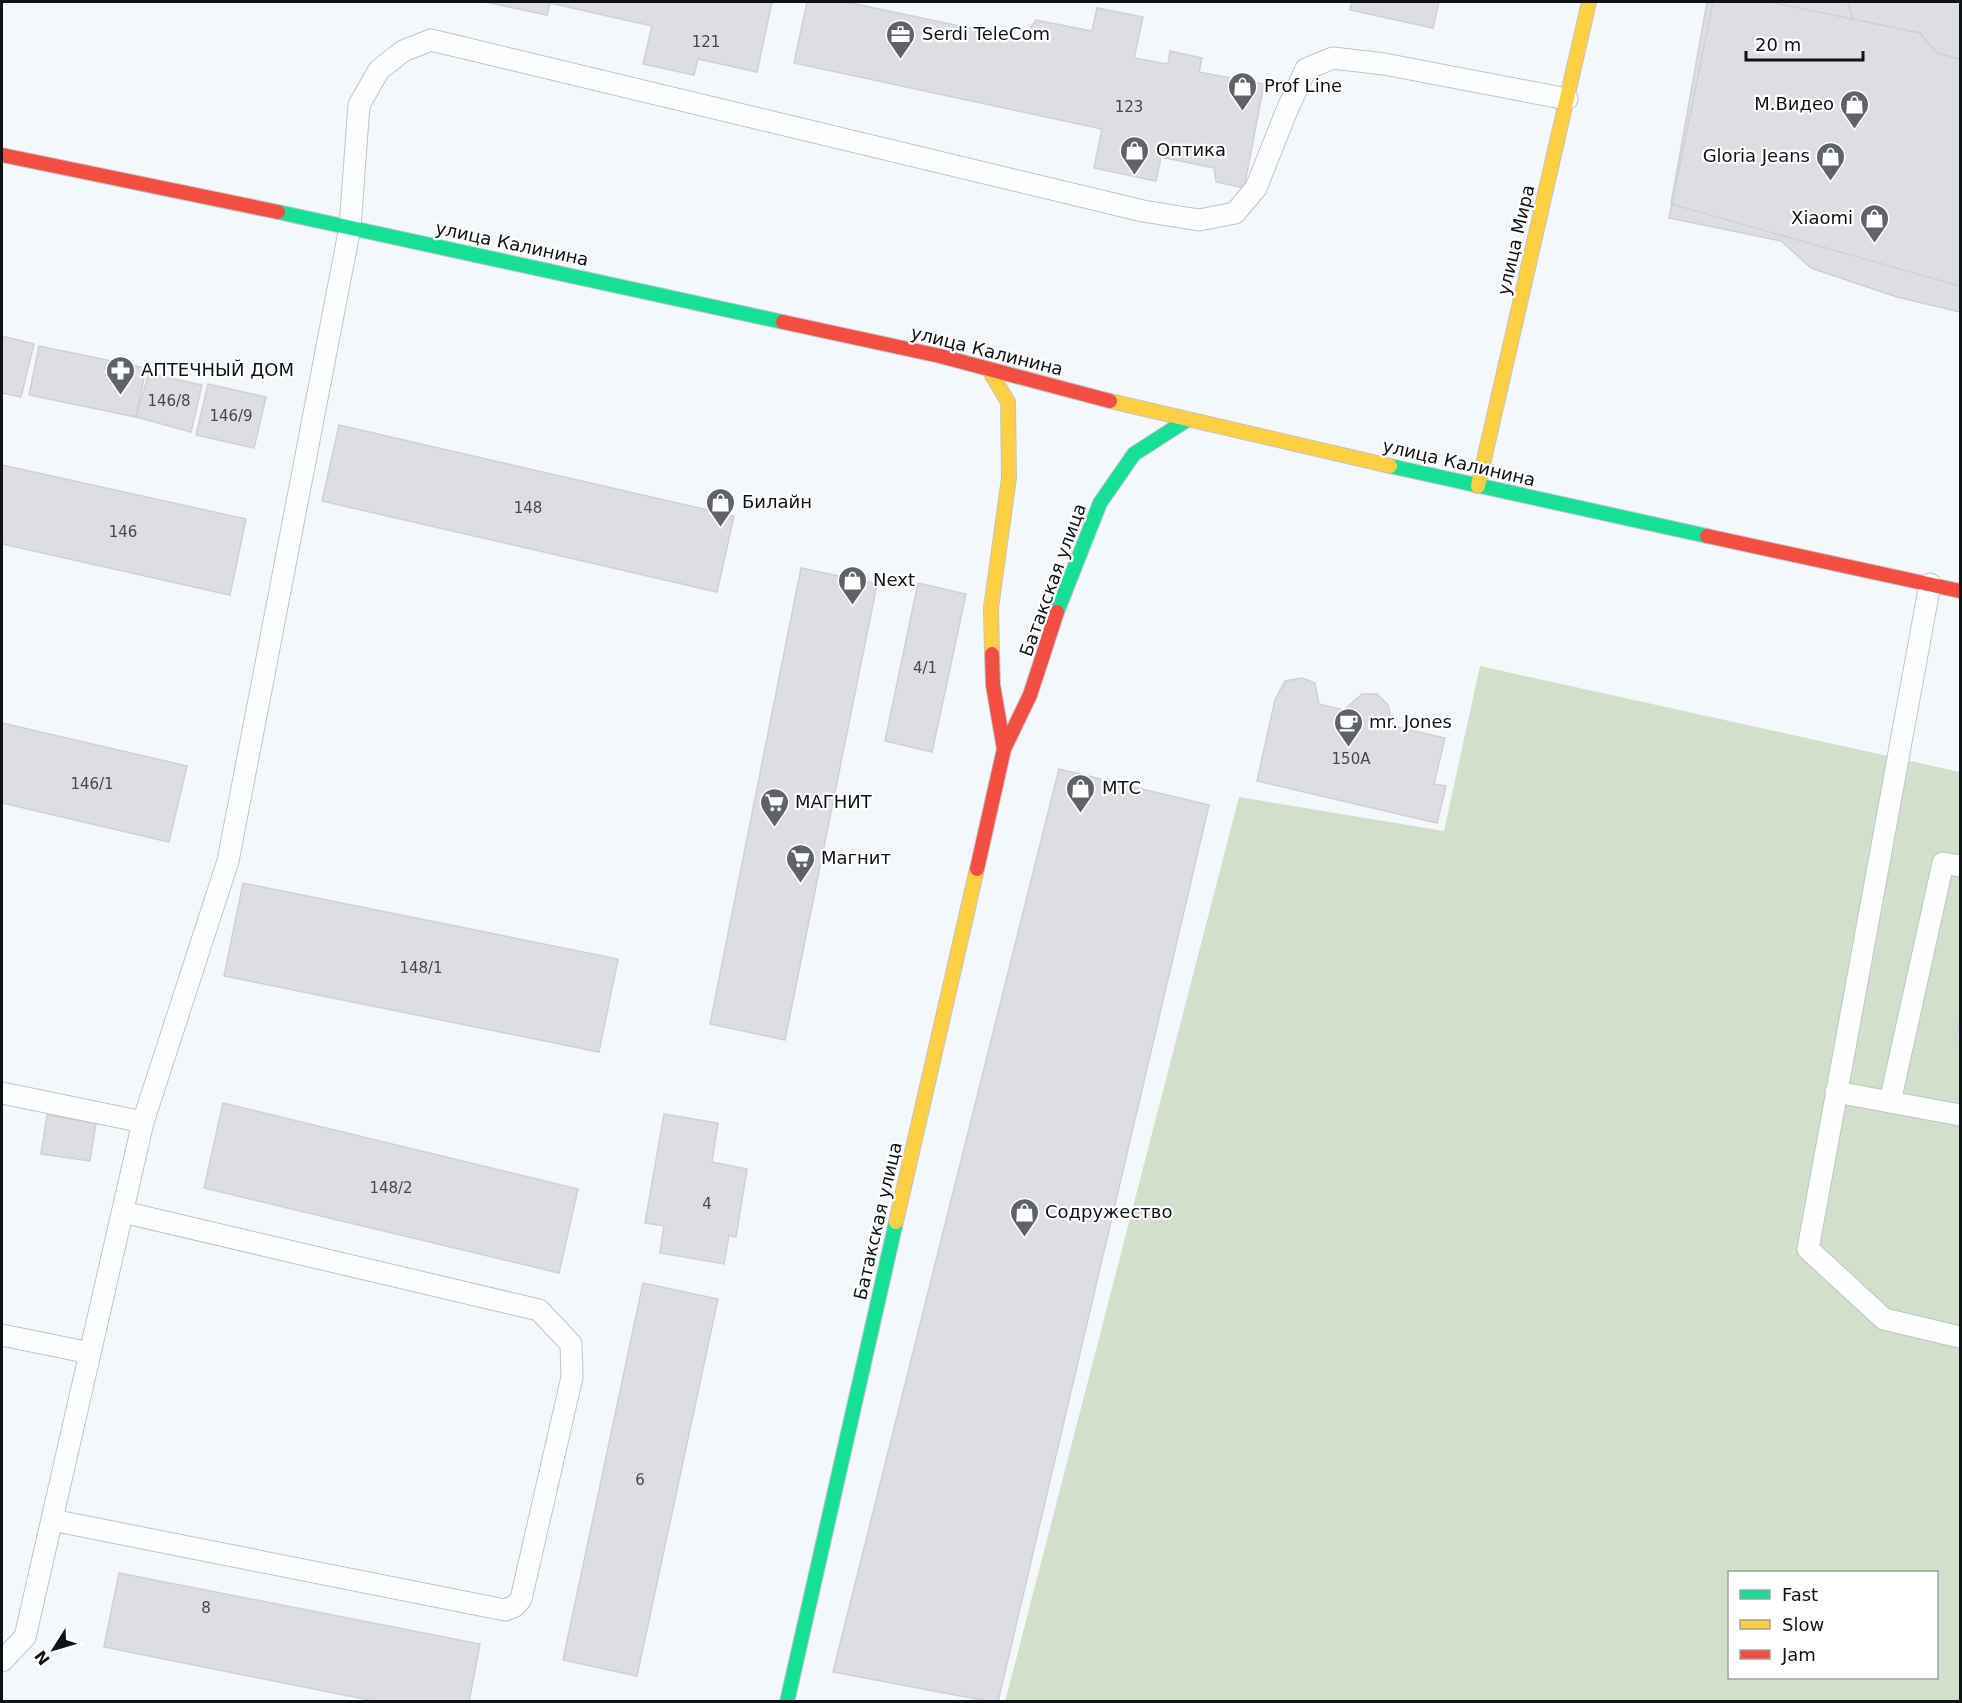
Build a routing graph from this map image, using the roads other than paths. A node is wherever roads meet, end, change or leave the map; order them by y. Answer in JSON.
{"nodes":[{"id":1,"x":1589,"y":2,"type":"edge"},
{"id":2,"x":1567,"y":99,"type":"junction"},
{"id":3,"x":2,"y":155,"type":"edge"},
{"id":4,"x":350,"y":227,"type":"junction"},
{"id":5,"x":989,"y":370,"type":"junction"},
{"id":6,"x":1187,"y":420,"type":"junction"},
{"id":7,"x":1478,"y":486,"type":"junction"},
{"id":8,"x":1930,"y":584,"type":"junction"},
{"id":9,"x":1960,"y":591,"type":"edge"},
{"id":10,"x":1004,"y":749,"type":"junction"},
{"id":11,"x":1960,"y":866,"type":"edge"},
{"id":12,"x":1836,"y":1092,"type":"junction"},
{"id":13,"x":2,"y":1093,"type":"edge"},
{"id":14,"x":1890,"y":1102,"type":"junction"},
{"id":15,"x":1960,"y":1115,"type":"edge"},
{"id":16,"x":143,"y":1122,"type":"junction"},
{"id":17,"x":123,"y":1212,"type":"junction"},
{"id":18,"x":2,"y":1335,"type":"edge"},
{"id":19,"x":1960,"y":1337,"type":"edge"},
{"id":20,"x":90,"y":1353,"type":"junction"},
{"id":21,"x":52,"y":1520,"type":"junction"},
{"id":22,"x":2,"y":1661,"type":"edge"},
{"id":23,"x":787,"y":1701,"type":"edge"}],
"edges":[{"from":1,"to":2,"type":"main road","name":"улица Мира"},
{"from":2,"to":4,"type":"lane"},
{"from":2,"to":7,"type":"main road","name":"улица Мира"},
{"from":3,"to":4,"type":"main road","name":"улица Калинина"},
{"from":4,"to":5,"type":"main road","name":"улица Калинина"},
{"from":4,"to":16,"type":"lane"},
{"from":5,"to":6,"type":"main road","name":"улица Калинина"},
{"from":5,"to":10,"type":"main road","name":"Батакская улица"},
{"from":6,"to":7,"type":"main road","name":"улица Калинина"},
{"from":6,"to":10,"type":"main road","name":"Батакская улица"},
{"from":7,"to":8,"type":"main road","name":"улица Калинина"},
{"from":8,"to":9,"type":"main road","name":"улица Калинина"},
{"from":8,"to":12,"type":"lane"},
{"from":10,"to":23,"type":"main road","name":"Батакская улица"},
{"from":11,"to":14,"type":"lane"},
{"from":12,"to":14,"type":"lane"},
{"from":12,"to":19,"type":"lane"},
{"from":13,"to":16,"type":"lane"},
{"from":14,"to":15,"type":"lane"},
{"from":16,"to":17,"type":"lane"},
{"from":17,"to":20,"type":"lane"},
{"from":17,"to":21,"type":"lane"},
{"from":18,"to":20,"type":"lane"},
{"from":20,"to":21,"type":"lane"},
{"from":21,"to":22,"type":"lane"}]}
